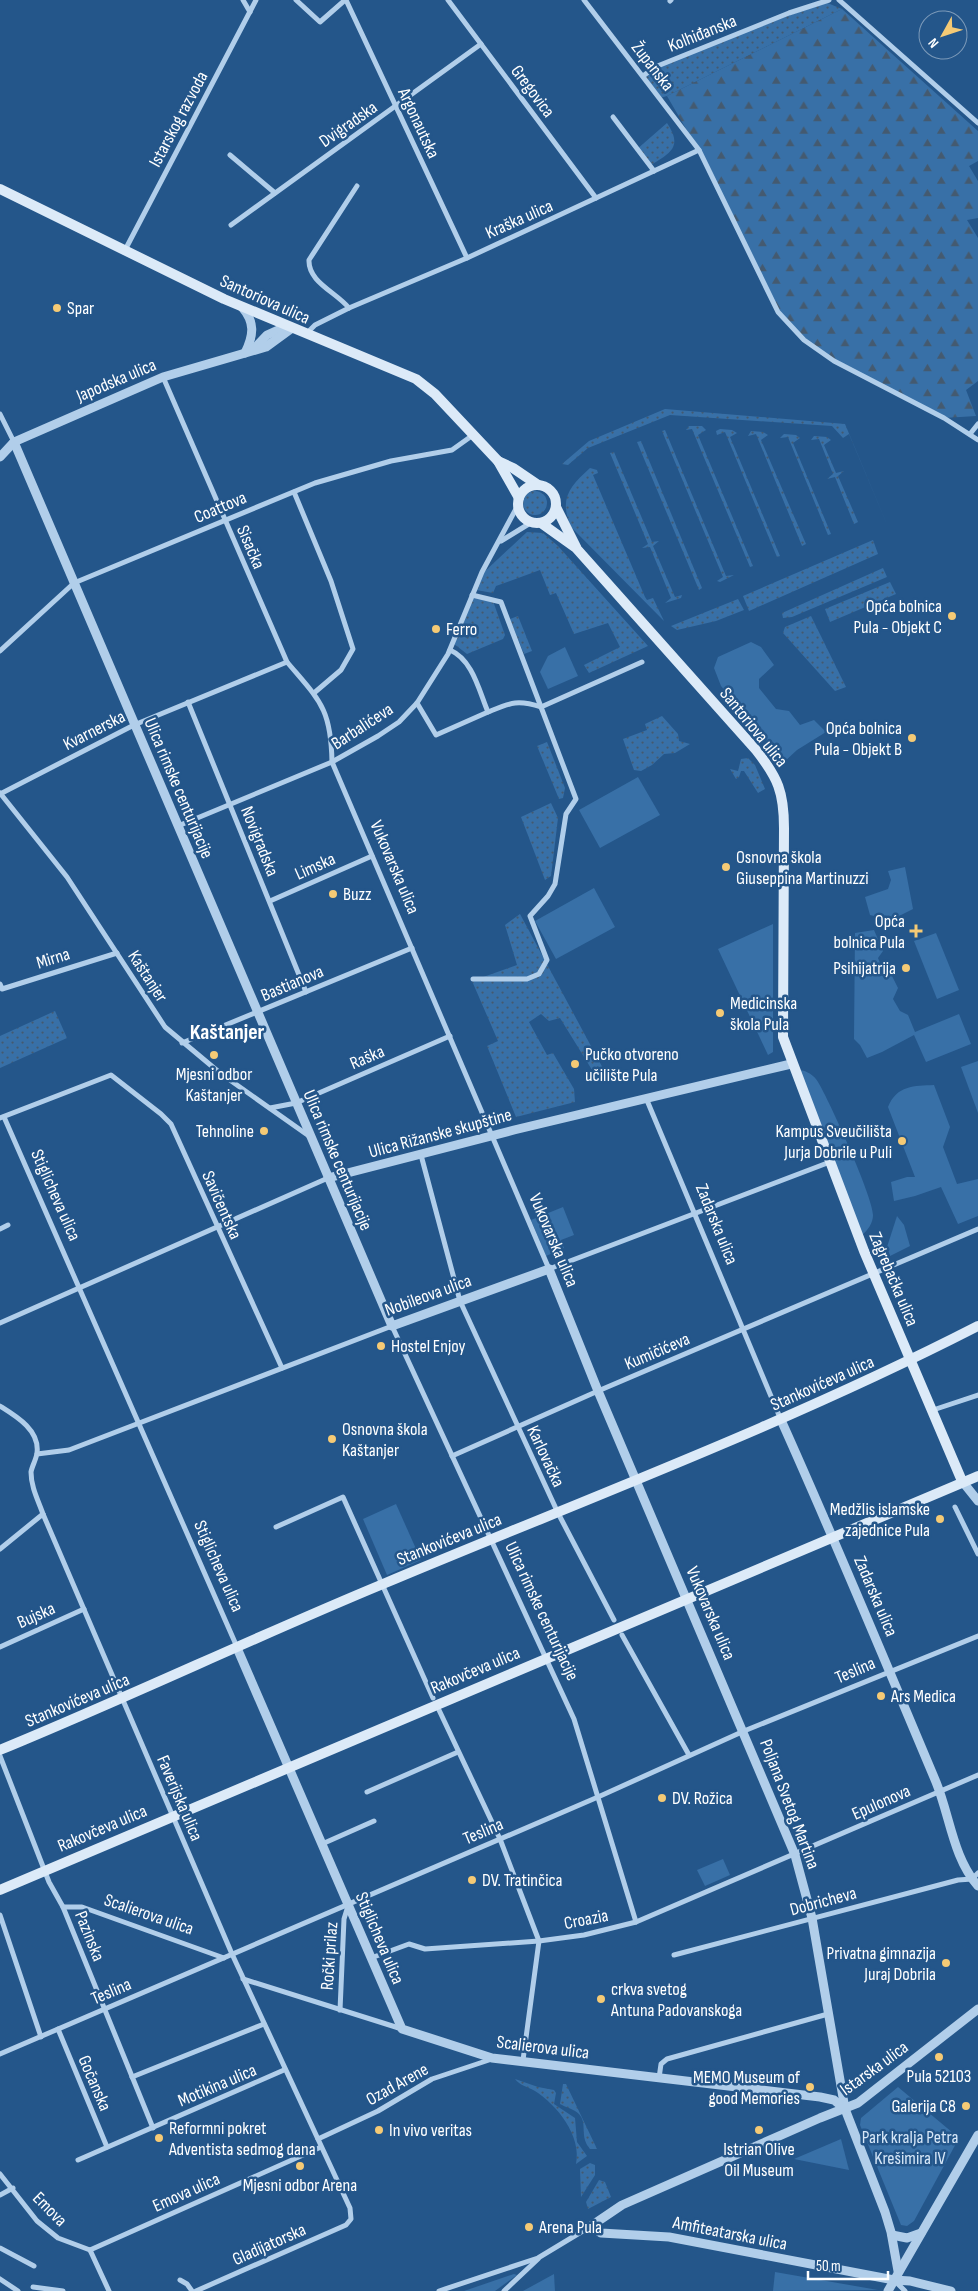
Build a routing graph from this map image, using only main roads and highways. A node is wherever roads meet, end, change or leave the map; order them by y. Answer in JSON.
{"nodes":[{"id":1,"x":0,"y":190,"type":"edge"},
{"id":2,"x":498,"y":461,"type":"junction"},
{"id":3,"x":538,"y":484,"type":"junction"},
{"id":4,"x":518,"y":502,"type":"junction"},
{"id":5,"x":556,"y":507,"type":"junction"},
{"id":6,"x":536,"y":523,"type":"junction"},
{"id":7,"x":576,"y":548,"type":"junction"},
{"id":8,"x":791,"y":1064,"type":"joint"},
{"id":9,"x":978,"y":1326,"type":"edge"},
{"id":10,"x":911,"y":1360,"type":"junction"},
{"id":11,"x":978,"y":1476,"type":"edge"},
{"id":12,"x":962,"y":1481,"type":"junction"},
{"id":13,"x":0,"y":1750,"type":"edge"},
{"id":14,"x":0,"y":1890,"type":"edge"}],
"edges":[{"from":1,"to":2,"type":"main road","name":"Santoriova ulica"},
{"from":2,"to":3,"type":"main road","name":"Santoriova ulica"},
{"from":2,"to":4,"type":"main road","name":"Santoriova ulica"},
{"from":3,"to":4,"type":"main road"},
{"from":3,"to":5,"type":"main road"},
{"from":4,"to":6,"type":"main road"},
{"from":5,"to":6,"type":"main road"},
{"from":5,"to":7,"type":"main road","name":"Santoriova ulica"},
{"from":6,"to":7,"type":"main road","name":"Santoriova ulica"},
{"from":7,"to":8,"type":"main road","name":"Santoriova ulica"},
{"from":8,"to":10,"type":"main road","name":"Zagrebačka ulica"},
{"from":9,"to":10,"type":"main road","name":"Stankovićeva ulica"},
{"from":10,"to":12,"type":"main road","name":"Zagrebačka ulica"},
{"from":10,"to":13,"type":"main road","name":"Stankovićeva ulica"},
{"from":11,"to":12,"type":"main road","name":"Rakovčeva ulica"},
{"from":12,"to":14,"type":"main road","name":"Rakovčeva ulica"}]}
